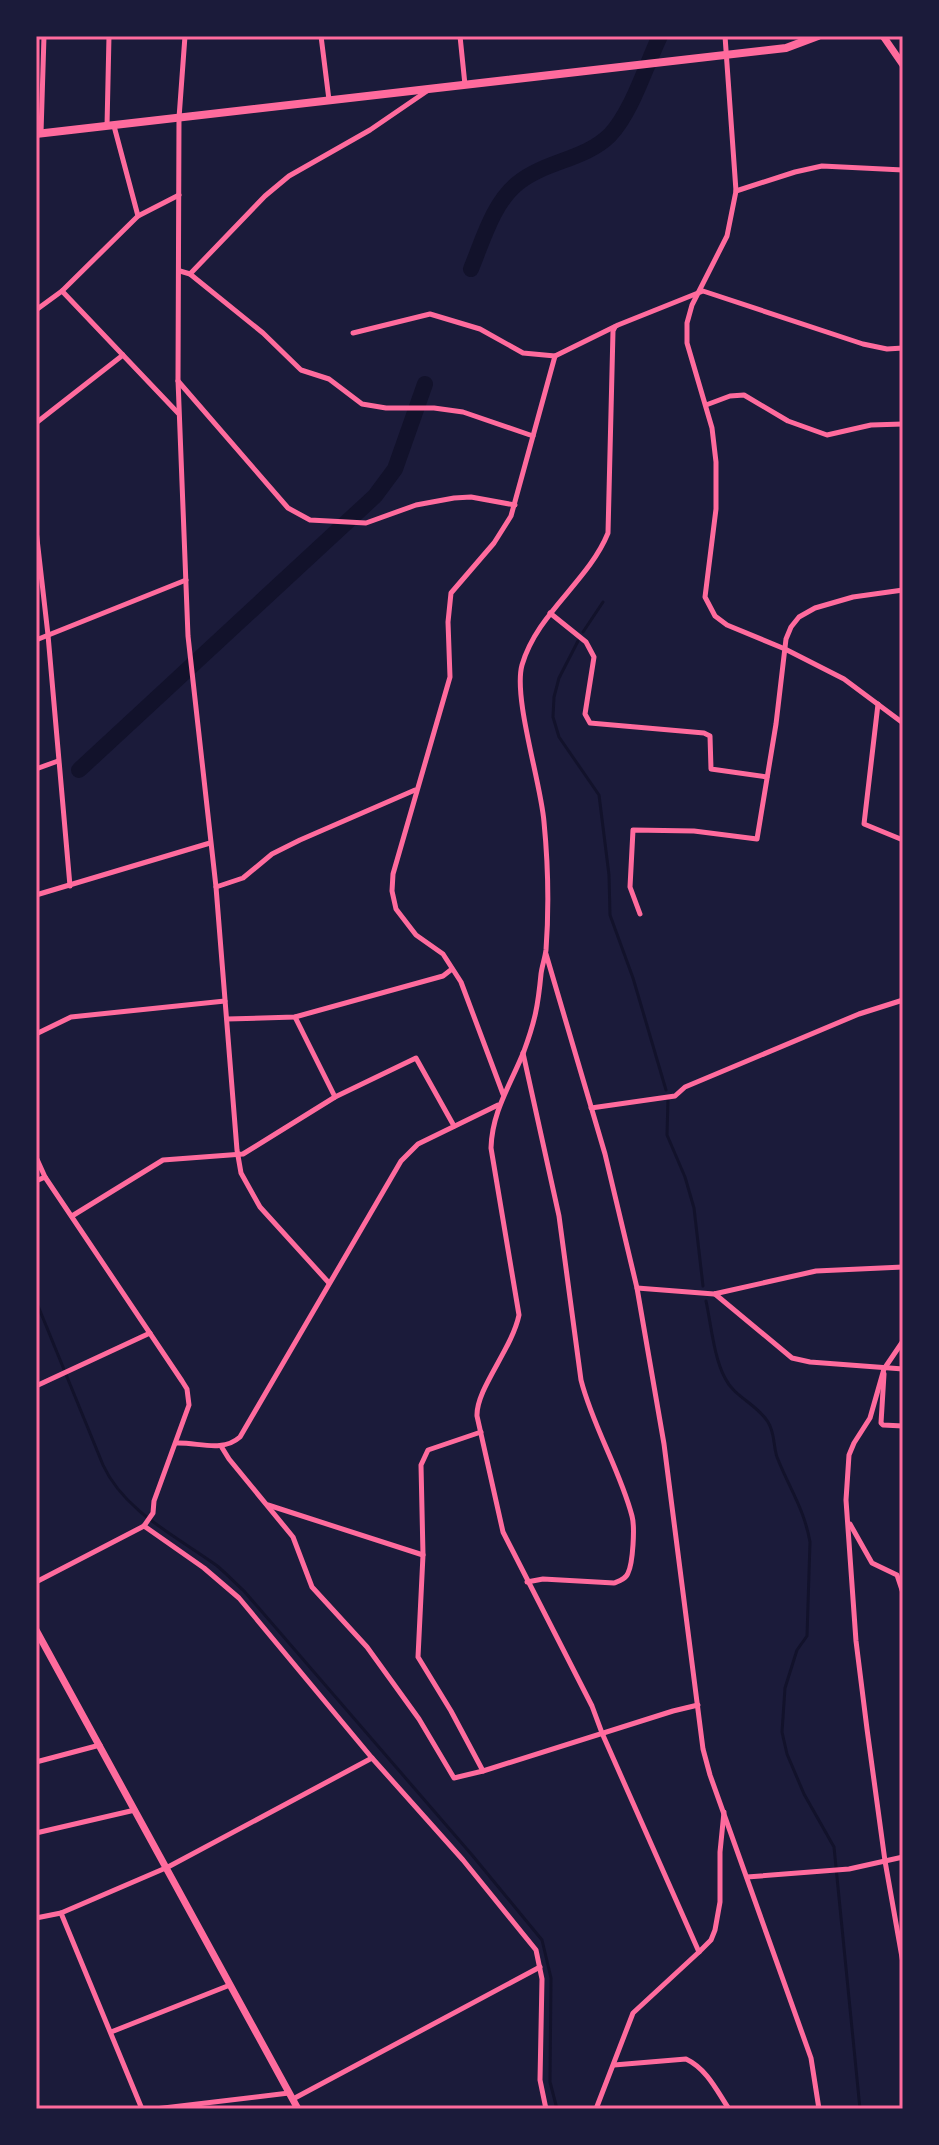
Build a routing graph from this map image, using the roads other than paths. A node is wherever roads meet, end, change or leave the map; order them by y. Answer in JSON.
{"nodes":[{"id":1,"x":44,"y":36,"type":"edge"},
{"id":2,"x":109,"y":36,"type":"edge"},
{"id":3,"x":185,"y":36,"type":"edge"},
{"id":4,"x":321,"y":36,"type":"edge"},
{"id":5,"x":460,"y":36,"type":"edge"},
{"id":6,"x":725,"y":36,"type":"edge"},
{"id":7,"x":818,"y":36,"type":"edge"},
{"id":8,"x":883,"y":36,"type":"edge"},
{"id":9,"x":726,"y":55,"type":"junction"},
{"id":10,"x":903,"y":65,"type":"edge"},
{"id":11,"x":465,"y":85,"type":"junction"},
{"id":12,"x":431,"y":88,"type":"junction"},
{"id":13,"x":329,"y":100,"type":"junction"},
{"id":14,"x":179,"y":118,"type":"junction"},
{"id":15,"x":110,"y":127,"type":"junction"},
{"id":16,"x":38,"y":134,"type":"edge"},
{"id":17,"x":903,"y":170,"type":"edge"},
{"id":18,"x":736,"y":191,"type":"junction"},
{"id":19,"x":179,"y":195,"type":"junction"},
{"id":20,"x":138,"y":216,"type":"junction"},
{"id":21,"x":180,"y":271,"type":"junction"},
{"id":22,"x":190,"y":274,"type":"junction"},
{"id":23,"x":62,"y":291,"type":"junction"},
{"id":24,"x":699,"y":291,"type":"junction"},
{"id":25,"x":36,"y":310,"type":"edge"},
{"id":26,"x":615,"y":327,"type":"junction"},
{"id":27,"x":353,"y":333,"type":"dead end"},
{"id":28,"x":903,"y":348,"type":"edge"},
{"id":29,"x":123,"y":355,"type":"junction"},
{"id":30,"x":555,"y":356,"type":"junction"},
{"id":31,"x":178,"y":380,"type":"junction"},
{"id":32,"x":706,"y":405,"type":"junction"},
{"id":33,"x":179,"y":414,"type":"junction"},
{"id":34,"x":36,"y":423,"type":"edge"},
{"id":35,"x":903,"y":424,"type":"edge"},
{"id":36,"x":533,"y":436,"type":"junction"},
{"id":37,"x":515,"y":505,"type":"junction"},
{"id":38,"x":36,"y":530,"type":"edge"},
{"id":39,"x":186,"y":580,"type":"junction"},
{"id":40,"x":903,"y":590,"type":"edge"},
{"id":41,"x":550,"y":613,"type":"junction"},
{"id":42,"x":48,"y":635,"type":"junction"},
{"id":43,"x":36,"y":640,"type":"edge"},
{"id":44,"x":785,"y":649,"type":"junction"},
{"id":45,"x":878,"y":703,"type":"junction"},
{"id":46,"x":903,"y":723,"type":"edge"},
{"id":47,"x":58,"y":761,"type":"junction"},
{"id":48,"x":36,"y":769,"type":"edge"},
{"id":49,"x":767,"y":777,"type":"junction"},
{"id":50,"x":416,"y":790,"type":"junction"},
{"id":51,"x":903,"y":840,"type":"edge"},
{"id":52,"x":210,"y":843,"type":"junction"},
{"id":53,"x":70,"y":886,"type":"junction"},
{"id":54,"x":216,"y":887,"type":"junction"},
{"id":55,"x":36,"y":895,"type":"edge"},
{"id":56,"x":640,"y":914,"type":"dead end"},
{"id":57,"x":546,"y":953,"type":"junction"},
{"id":58,"x":452,"y":969,"type":"junction"},
{"id":59,"x":903,"y":1000,"type":"edge"},
{"id":60,"x":225,"y":1001,"type":"junction"},
{"id":61,"x":295,"y":1017,"type":"junction"},
{"id":62,"x":227,"y":1019,"type":"junction"},
{"id":63,"x":36,"y":1034,"type":"edge"},
{"id":64,"x":523,"y":1053,"type":"junction"},
{"id":65,"x":503,"y":1094,"type":"junction"},
{"id":66,"x":335,"y":1097,"type":"junction"},
{"id":67,"x":498,"y":1104,"type":"junction"},
{"id":68,"x":591,"y":1108,"type":"junction"},
{"id":69,"x":454,"y":1126,"type":"junction"},
{"id":70,"x":239,"y":1155,"type":"junction"},
{"id":71,"x":36,"y":1157,"type":"edge"},
{"id":72,"x":45,"y":1177,"type":"junction"},
{"id":73,"x":36,"y":1181,"type":"edge"},
{"id":74,"x":72,"y":1216,"type":"junction"},
{"id":75,"x":903,"y":1267,"type":"edge"},
{"id":76,"x":329,"y":1283,"type":"junction"},
{"id":77,"x":637,"y":1288,"type":"junction"},
{"id":78,"x":714,"y":1294,"type":"junction"},
{"id":79,"x":150,"y":1333,"type":"junction"},
{"id":80,"x":903,"y":1341,"type":"edge"},
{"id":81,"x":884,"y":1369,"type":"junction"},
{"id":82,"x":903,"y":1369,"type":"edge"},
{"id":83,"x":36,"y":1386,"type":"edge"},
{"id":84,"x":903,"y":1426,"type":"edge"},
{"id":85,"x":481,"y":1432,"type":"junction"},
{"id":86,"x":176,"y":1443,"type":"junction"},
{"id":87,"x":221,"y":1446,"type":"junction"},
{"id":88,"x":268,"y":1505,"type":"junction"},
{"id":89,"x":848,"y":1519,"type":"junction"},
{"id":90,"x":144,"y":1526,"type":"junction"},
{"id":91,"x":423,"y":1555,"type":"junction"},
{"id":92,"x":36,"y":1582,"type":"edge"},
{"id":93,"x":527,"y":1582,"type":"junction"},
{"id":94,"x":903,"y":1593,"type":"edge"},
{"id":95,"x":36,"y":1630,"type":"edge"},
{"id":96,"x":698,"y":1705,"type":"junction"},
{"id":97,"x":602,"y":1733,"type":"junction"},
{"id":98,"x":100,"y":1745,"type":"junction"},
{"id":99,"x":372,"y":1758,"type":"junction"},
{"id":100,"x":36,"y":1762,"type":"edge"},
{"id":101,"x":483,"y":1771,"type":"junction"},
{"id":102,"x":135,"y":1810,"type":"junction"},
{"id":103,"x":724,"y":1811,"type":"junction"},
{"id":104,"x":36,"y":1833,"type":"edge"},
{"id":105,"x":903,"y":1857,"type":"edge"},
{"id":106,"x":885,"y":1861,"type":"junction"},
{"id":107,"x":168,"y":1867,"type":"junction"},
{"id":108,"x":747,"y":1877,"type":"junction"},
{"id":109,"x":61,"y":1913,"type":"junction"},
{"id":110,"x":36,"y":1918,"type":"edge"},
{"id":111,"x":699,"y":1952,"type":"junction"},
{"id":112,"x":903,"y":1963,"type":"edge"},
{"id":113,"x":540,"y":1967,"type":"junction"},
{"id":114,"x":230,"y":1985,"type":"junction"},
{"id":115,"x":111,"y":2032,"type":"junction"},
{"id":116,"x":614,"y":2065,"type":"junction"},
{"id":117,"x":292,"y":2096,"type":"junction"},
{"id":118,"x":142,"y":2109,"type":"edge"},
{"id":119,"x":155,"y":2109,"type":"edge"},
{"id":120,"x":298,"y":2109,"type":"edge"},
{"id":121,"x":546,"y":2109,"type":"edge"},
{"id":122,"x":596,"y":2109,"type":"edge"},
{"id":123,"x":729,"y":2109,"type":"edge"},
{"id":124,"x":819,"y":2109,"type":"edge"}],
"edges":[{"from":1,"to":16,"type":"street"},
{"from":2,"to":15,"type":"street"},
{"from":3,"to":14,"type":"street"},
{"from":4,"to":13,"type":"street"},
{"from":5,"to":11,"type":"street"},
{"from":6,"to":9,"type":"street"},
{"from":7,"to":9,"type":"highway"},
{"from":8,"to":10,"type":"main road"},
{"from":9,"to":11,"type":"highway"},
{"from":9,"to":18,"type":"street"},
{"from":11,"to":12,"type":"highway"},
{"from":12,"to":13,"type":"highway"},
{"from":12,"to":22,"type":"street"},
{"from":13,"to":14,"type":"highway"},
{"from":14,"to":15,"type":"highway"},
{"from":14,"to":19,"type":"street"},
{"from":15,"to":16,"type":"highway"},
{"from":15,"to":20,"type":"street"},
{"from":17,"to":18,"type":"street"},
{"from":18,"to":24,"type":"street"},
{"from":19,"to":20,"type":"street"},
{"from":19,"to":21,"type":"street"},
{"from":20,"to":23,"type":"street"},
{"from":21,"to":22,"type":"street"},
{"from":21,"to":31,"type":"street"},
{"from":22,"to":36,"type":"street"},
{"from":23,"to":25,"type":"street"},
{"from":23,"to":29,"type":"street"},
{"from":24,"to":26,"type":"street"},
{"from":24,"to":28,"type":"street"},
{"from":24,"to":32,"type":"street"},
{"from":26,"to":30,"type":"street"},
{"from":26,"to":41,"type":"street"},
{"from":27,"to":30,"type":"street"},
{"from":29,"to":33,"type":"street"},
{"from":29,"to":34,"type":"street"},
{"from":30,"to":36,"type":"street"},
{"from":31,"to":33,"type":"street"},
{"from":31,"to":37,"type":"street"},
{"from":32,"to":35,"type":"street"},
{"from":32,"to":44,"type":"street"},
{"from":33,"to":39,"type":"street"},
{"from":36,"to":37,"type":"street"},
{"from":37,"to":50,"type":"street"},
{"from":38,"to":42,"type":"street"},
{"from":39,"to":42,"type":"street"},
{"from":39,"to":52,"type":"street"},
{"from":40,"to":44,"type":"street"},
{"from":41,"to":49,"type":"street"},
{"from":41,"to":57,"type":"street"},
{"from":42,"to":43,"type":"street"},
{"from":42,"to":47,"type":"street"},
{"from":44,"to":45,"type":"street"},
{"from":44,"to":49,"type":"street"},
{"from":45,"to":46,"type":"street"},
{"from":45,"to":51,"type":"street"},
{"from":47,"to":48,"type":"street"},
{"from":47,"to":53,"type":"street"},
{"from":49,"to":56,"type":"street"},
{"from":50,"to":54,"type":"street"},
{"from":50,"to":58,"type":"street"},
{"from":52,"to":53,"type":"street"},
{"from":52,"to":54,"type":"street"},
{"from":53,"to":55,"type":"street"},
{"from":54,"to":60,"type":"street"},
{"from":57,"to":64,"type":"street"},
{"from":57,"to":68,"type":"street"},
{"from":58,"to":61,"type":"street"},
{"from":58,"to":65,"type":"street"},
{"from":59,"to":68,"type":"street"},
{"from":60,"to":62,"type":"street"},
{"from":60,"to":63,"type":"street"},
{"from":61,"to":62,"type":"street"},
{"from":61,"to":66,"type":"street"},
{"from":62,"to":70,"type":"street"},
{"from":64,"to":65,"type":"street"},
{"from":64,"to":93,"type":"street"},
{"from":65,"to":67,"type":"street"},
{"from":66,"to":69,"type":"street"},
{"from":66,"to":70,"type":"street"},
{"from":67,"to":69,"type":"street"},
{"from":67,"to":85,"type":"street"},
{"from":68,"to":77,"type":"street"},
{"from":69,"to":76,"type":"street"},
{"from":70,"to":74,"type":"street"},
{"from":70,"to":76,"type":"street"},
{"from":71,"to":72,"type":"street"},
{"from":72,"to":73,"type":"street"},
{"from":72,"to":74,"type":"street"},
{"from":74,"to":79,"type":"street"},
{"from":75,"to":78,"type":"street"},
{"from":76,"to":87,"type":"street"},
{"from":77,"to":78,"type":"street"},
{"from":77,"to":96,"type":"street"},
{"from":78,"to":81,"type":"street"},
{"from":79,"to":83,"type":"street"},
{"from":79,"to":86,"type":"street"},
{"from":80,"to":81,"type":"street"},
{"from":81,"to":82,"type":"street"},
{"from":81,"to":84,"type":"street"},
{"from":81,"to":89,"type":"street"},
{"from":85,"to":91,"type":"street"},
{"from":85,"to":93,"type":"street"},
{"from":86,"to":87,"type":"street"},
{"from":86,"to":90,"type":"street"},
{"from":87,"to":88,"type":"street"},
{"from":88,"to":91,"type":"street"},
{"from":88,"to":101,"type":"street"},
{"from":89,"to":94,"type":"street"},
{"from":89,"to":106,"type":"street"},
{"from":90,"to":92,"type":"street"},
{"from":90,"to":99,"type":"street"},
{"from":91,"to":101,"type":"street"},
{"from":93,"to":97,"type":"street"},
{"from":95,"to":98,"type":"main road"},
{"from":96,"to":97,"type":"street"},
{"from":96,"to":103,"type":"street"},
{"from":97,"to":101,"type":"street"},
{"from":97,"to":111,"type":"street"},
{"from":98,"to":100,"type":"street"},
{"from":98,"to":102,"type":"main road"},
{"from":99,"to":107,"type":"street"},
{"from":99,"to":113,"type":"street"},
{"from":102,"to":104,"type":"street"},
{"from":102,"to":107,"type":"main road"},
{"from":103,"to":108,"type":"street"},
{"from":103,"to":111,"type":"street"},
{"from":105,"to":106,"type":"street"},
{"from":106,"to":108,"type":"street"},
{"from":106,"to":112,"type":"street"},
{"from":107,"to":109,"type":"street"},
{"from":107,"to":114,"type":"main road"},
{"from":108,"to":124,"type":"street"},
{"from":109,"to":110,"type":"street"},
{"from":109,"to":115,"type":"street"},
{"from":111,"to":116,"type":"street"},
{"from":113,"to":117,"type":"street"},
{"from":113,"to":121,"type":"street"},
{"from":114,"to":115,"type":"street"},
{"from":114,"to":117,"type":"main road"},
{"from":115,"to":118,"type":"street"},
{"from":116,"to":122,"type":"street"},
{"from":116,"to":123,"type":"street"},
{"from":117,"to":119,"type":"street"},
{"from":117,"to":120,"type":"main road"}]}
